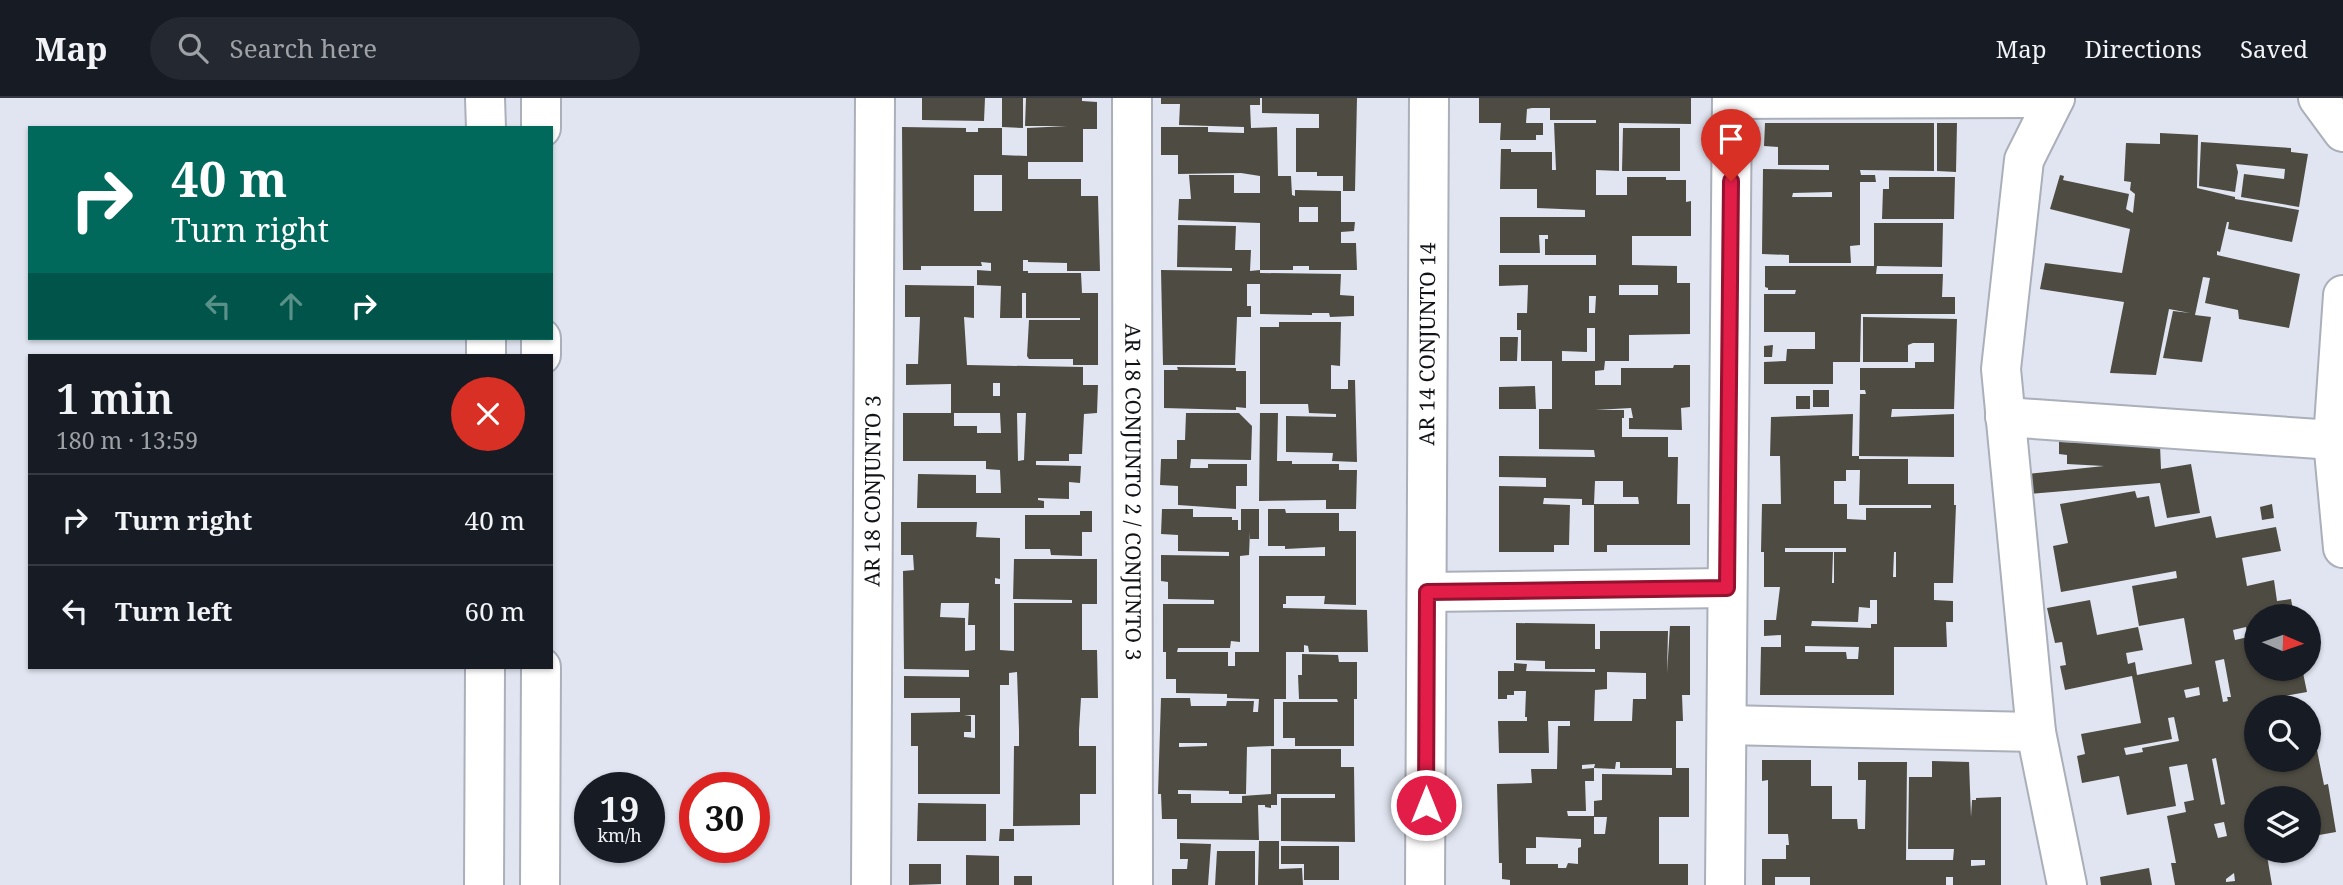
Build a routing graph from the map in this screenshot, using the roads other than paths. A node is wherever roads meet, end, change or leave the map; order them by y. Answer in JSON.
{"nodes":[{"id":1,"x":485,"y":98,"type":"edge"},
{"id":2,"x":541,"y":98,"type":"edge"},
{"id":3,"x":875,"y":98,"type":"edge"},
{"id":4,"x":1132,"y":98,"type":"edge"},
{"id":5,"x":1429,"y":98,"type":"edge"},
{"id":6,"x":2055,"y":98,"type":"edge"},
{"id":7,"x":2318,"y":98,"type":"edge"},
{"id":8,"x":1732,"y":99,"type":"edge"},
{"id":9,"x":486,"y":126,"type":"edge"},
{"id":10,"x":541,"y":126,"type":"edge"},
{"id":11,"x":2343,"y":132,"type":"edge"},
{"id":12,"x":2343,"y":295,"type":"edge"},
{"id":13,"x":2005,"y":417,"type":"junction"},
{"id":14,"x":2333,"y":440,"type":"junction"},
{"id":15,"x":2343,"y":548,"type":"edge"},
{"id":16,"x":1727,"y":588,"type":"junction"},
{"id":17,"x":1427,"y":592,"type":"junction"},
{"id":18,"x":485,"y":669,"type":"edge"},
{"id":19,"x":541,"y":669,"type":"edge"},
{"id":20,"x":1727,"y":725,"type":"junction"},
{"id":21,"x":2036,"y":732,"type":"junction"},
{"id":22,"x":475,"y":880,"type":"edge"},
{"id":23,"x":540,"y":885,"type":"edge"},
{"id":24,"x":871,"y":885,"type":"edge"},
{"id":25,"x":1133,"y":885,"type":"edge"},
{"id":26,"x":1425,"y":885,"type":"edge"},
{"id":27,"x":1725,"y":885,"type":"edge"},
{"id":28,"x":2067,"y":885,"type":"edge"}],
"edges":[{"from":1,"to":9,"type":"street"},
{"from":2,"to":10,"type":"street"},
{"from":3,"to":24,"type":"street","name":"AR 18 CONJUNTO 3"},
{"from":4,"to":25,"type":"street","name":"AR 18 CONJUNTO 2 / CONJUNTO 3"},
{"from":5,"to":17,"type":"street","name":"AR 14 CONJUNTO 14"},
{"from":6,"to":8,"type":"street"},
{"from":6,"to":13,"type":"street"},
{"from":7,"to":11,"type":"street"},
{"from":8,"to":16,"type":"street"},
{"from":12,"to":14,"type":"street"},
{"from":13,"to":14,"type":"street"},
{"from":13,"to":21,"type":"street"},
{"from":14,"to":15,"type":"street"},
{"from":16,"to":17,"type":"street"},
{"from":16,"to":20,"type":"street"},
{"from":17,"to":26,"type":"street","name":"AR 14 CONJUNTO 14"},
{"from":18,"to":22,"type":"street"},
{"from":19,"to":23,"type":"street"},
{"from":20,"to":21,"type":"street"},
{"from":20,"to":27,"type":"street"},
{"from":21,"to":28,"type":"street"}]}
